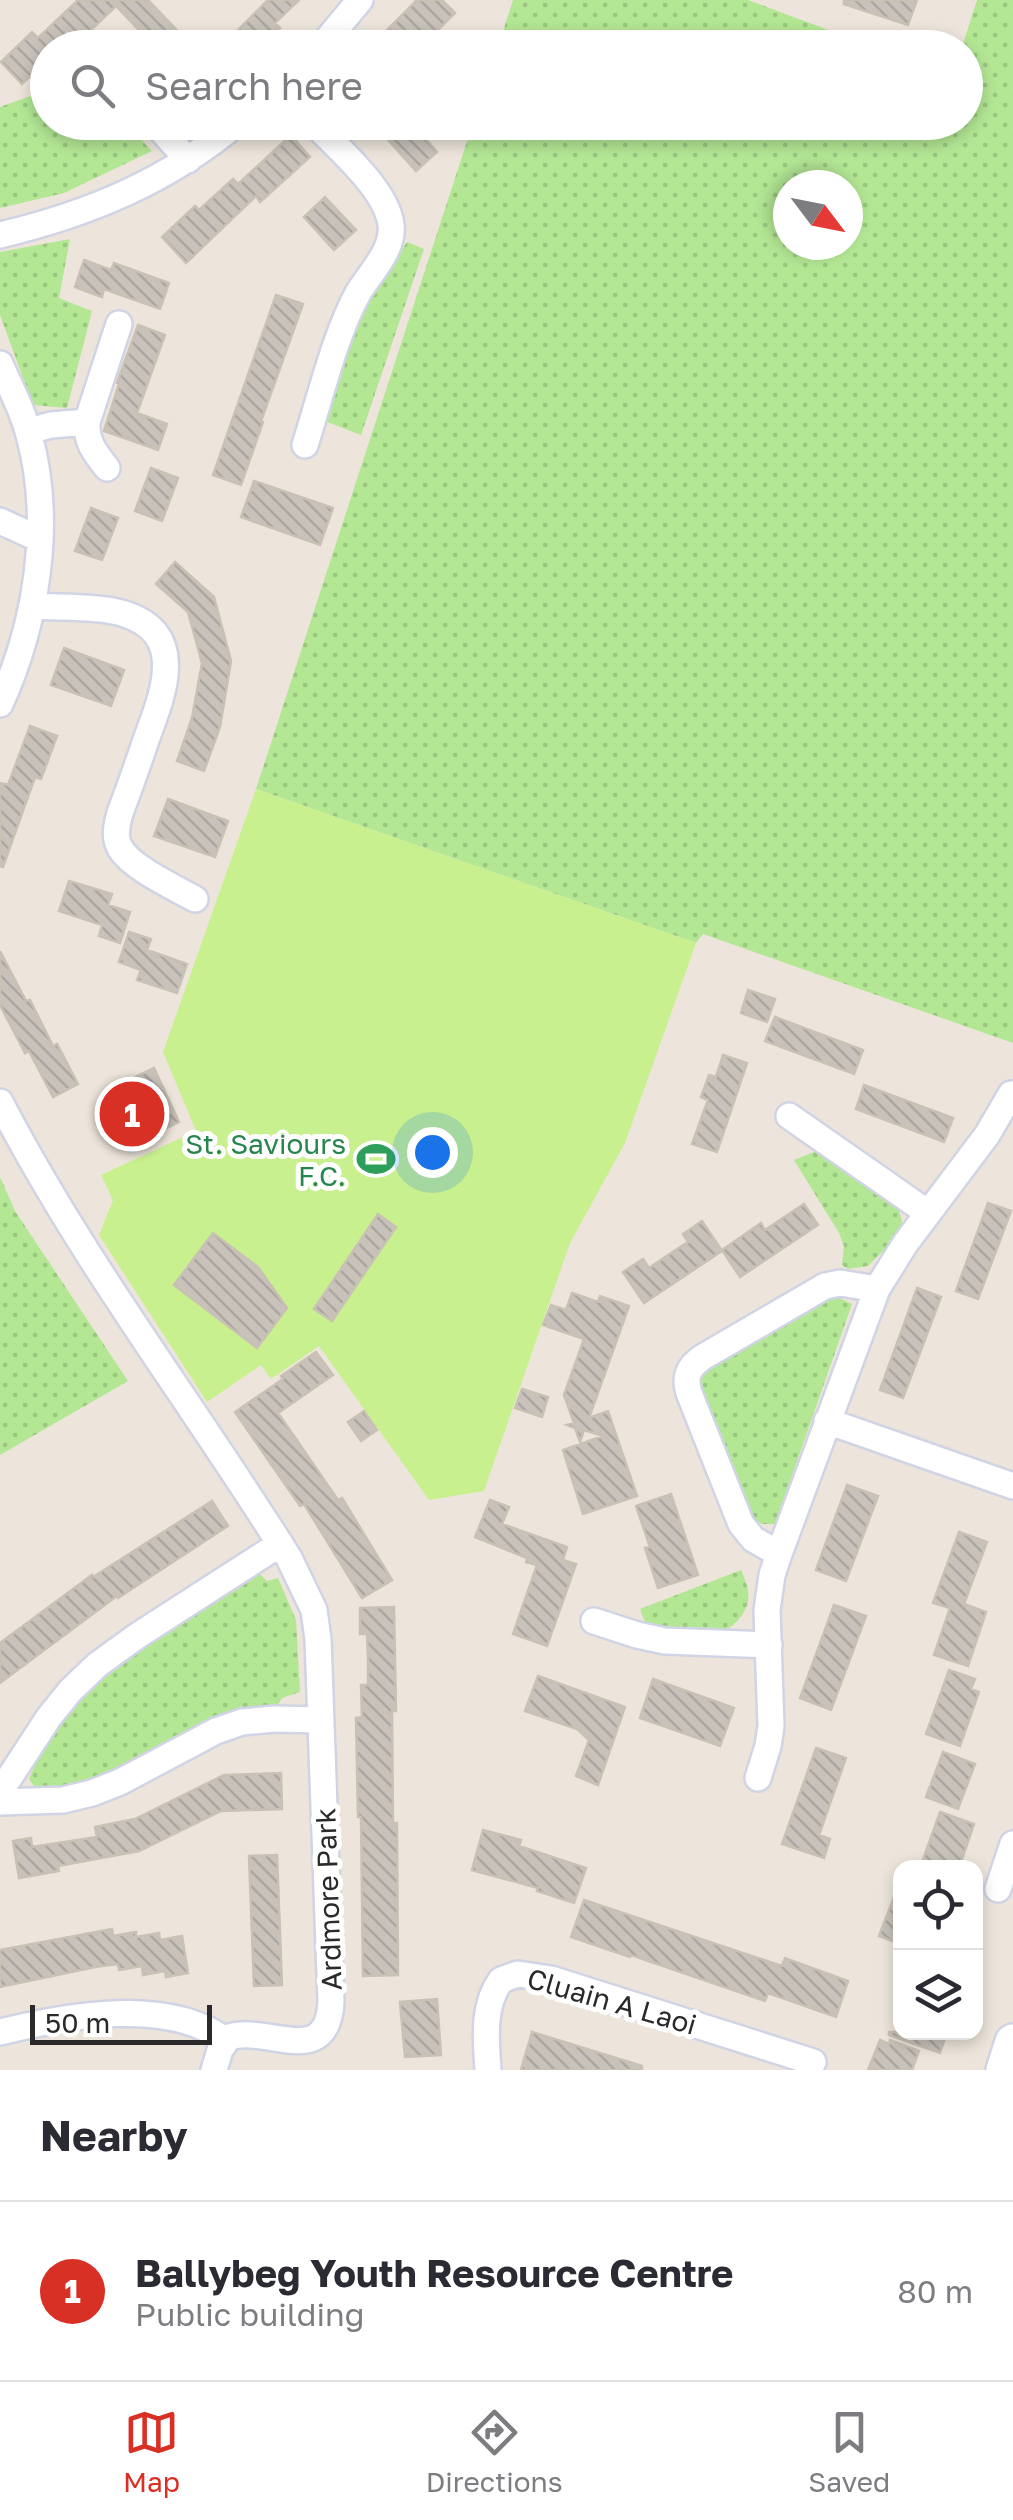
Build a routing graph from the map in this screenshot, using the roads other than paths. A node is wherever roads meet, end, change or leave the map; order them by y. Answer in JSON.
{"nodes":[{"id":1,"x":360,"y":0,"type":"edge"},
{"id":2,"x":335,"y":30,"type":"edge"},
{"id":3,"x":170,"y":140,"type":"edge"},
{"id":4,"x":214,"y":140,"type":"edge"},
{"id":5,"x":330,"y":140,"type":"edge"},
{"id":6,"x":188,"y":160,"type":"junction"},
{"id":7,"x":0,"y":234,"type":"edge"},
{"id":8,"x":119,"y":324,"type":"dead end"},
{"id":9,"x":0,"y":364,"type":"edge"},
{"id":10,"x":86,"y":422,"type":"junction"},
{"id":11,"x":28,"y":432,"type":"junction"},
{"id":12,"x":305,"y":444,"type":"dead end"},
{"id":13,"x":107,"y":468,"type":"dead end"},
{"id":14,"x":0,"y":521,"type":"edge"},
{"id":15,"x":39,"y":539,"type":"junction"},
{"id":16,"x":32,"y":606,"type":"junction"},
{"id":17,"x":0,"y":704,"type":"edge"},
{"id":18,"x":194,"y":899,"type":"dead end"},
{"id":19,"x":1011,"y":1094,"type":"edge"},
{"id":20,"x":0,"y":1102,"type":"edge"},
{"id":21,"x":789,"y":1116,"type":"dead end"},
{"id":22,"x":928,"y":1212,"type":"junction"},
{"id":23,"x":878,"y":1289,"type":"junction"},
{"id":24,"x":827,"y":1420,"type":"junction"},
{"id":25,"x":1013,"y":1486,"type":"edge"},
{"id":26,"x":280,"y":1544,"type":"junction"},
{"id":27,"x":779,"y":1554,"type":"junction"},
{"id":28,"x":594,"y":1621,"type":"dead end"},
{"id":29,"x":769,"y":1645,"type":"junction"},
{"id":30,"x":322,"y":1720,"type":"junction"},
{"id":31,"x":758,"y":1778,"type":"dead end"},
{"id":32,"x":0,"y":1792,"type":"edge"},
{"id":33,"x":0,"y":1802,"type":"edge"},
{"id":34,"x":1013,"y":1844,"type":"edge"},
{"id":35,"x":998,"y":1889,"type":"dead end"},
{"id":36,"x":0,"y":2032,"type":"edge"},
{"id":37,"x":226,"y":2041,"type":"junction"},
{"id":38,"x":1013,"y":2042,"type":"edge"},
{"id":39,"x":813,"y":2062,"type":"dead end"},
{"id":40,"x":214,"y":2070,"type":"edge"},
{"id":41,"x":488,"y":2070,"type":"edge"},
{"id":42,"x":1004,"y":2070,"type":"edge"}],
"edges":[{"from":1,"to":2,"type":"street"},
{"from":3,"to":6,"type":"street"},
{"from":4,"to":6,"type":"street"},
{"from":5,"to":12,"type":"street"},
{"from":6,"to":7,"type":"street"},
{"from":8,"to":10,"type":"street"},
{"from":9,"to":11,"type":"street"},
{"from":10,"to":11,"type":"street"},
{"from":10,"to":13,"type":"street"},
{"from":11,"to":15,"type":"street"},
{"from":14,"to":15,"type":"street"},
{"from":15,"to":16,"type":"street"},
{"from":16,"to":17,"type":"street"},
{"from":16,"to":18,"type":"street"},
{"from":19,"to":22,"type":"street"},
{"from":20,"to":26,"type":"street","name":"Ardmore Park"},
{"from":21,"to":22,"type":"street"},
{"from":22,"to":23,"type":"street"},
{"from":23,"to":24,"type":"street"},
{"from":23,"to":27,"type":"street"},
{"from":24,"to":25,"type":"street"},
{"from":24,"to":27,"type":"street"},
{"from":26,"to":30,"type":"street","name":"Ardmore Park"},
{"from":26,"to":32,"type":"street"},
{"from":27,"to":29,"type":"street"},
{"from":28,"to":29,"type":"street"},
{"from":29,"to":31,"type":"street"},
{"from":30,"to":33,"type":"street"},
{"from":30,"to":37,"type":"street","name":"Ardmore Park"},
{"from":34,"to":35,"type":"street"},
{"from":36,"to":37,"type":"street","name":"Ardmore Park"},
{"from":37,"to":40,"type":"street"},
{"from":38,"to":42,"type":"main road"},
{"from":39,"to":41,"type":"street","name":"Cluain A Laoi"}]}
